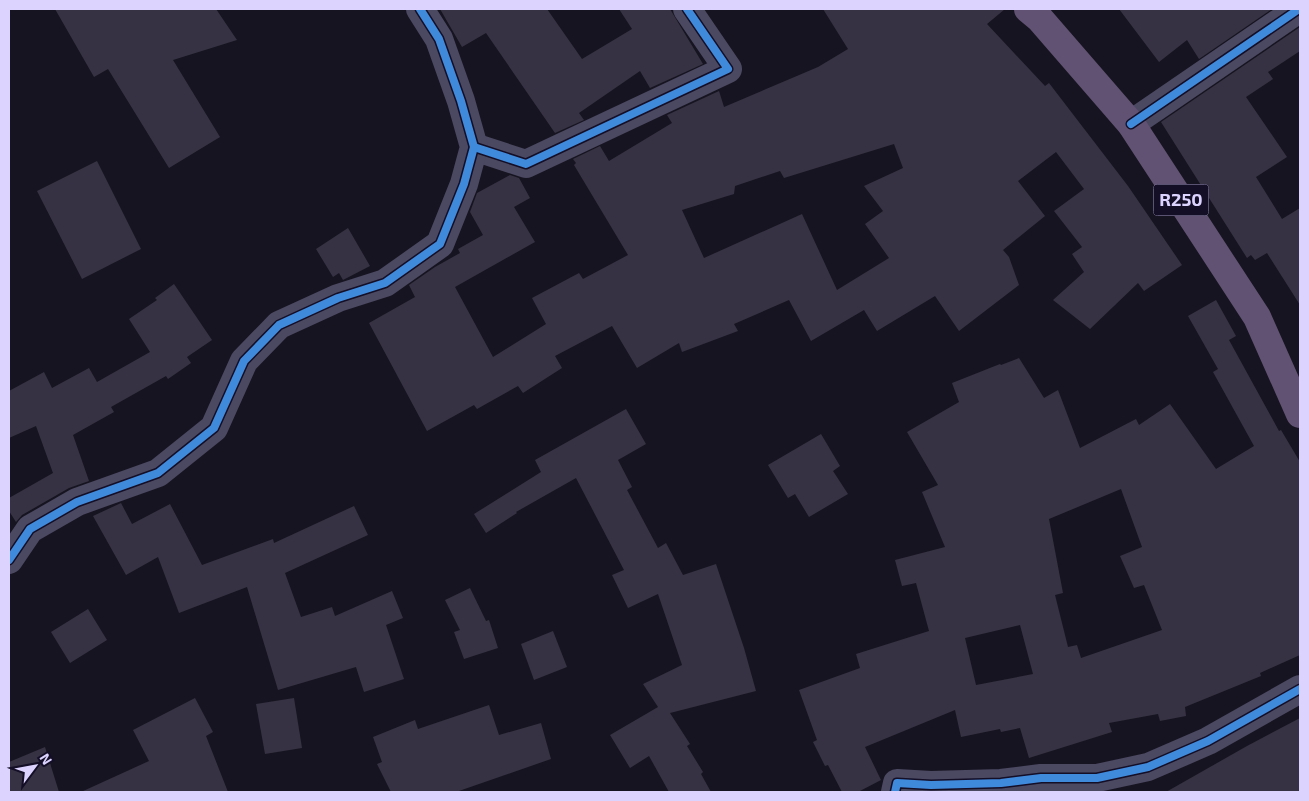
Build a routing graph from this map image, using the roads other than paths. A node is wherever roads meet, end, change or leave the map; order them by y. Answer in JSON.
{"nodes":[{"id":1,"x":420,"y":9,"type":"edge"},
{"id":2,"x":687,"y":9,"type":"edge"},
{"id":3,"x":1028,"y":9,"type":"edge"},
{"id":4,"x":1299,"y":9,"type":"edge"},
{"id":5,"x":1131,"y":124,"type":"junction"},
{"id":6,"x":474,"y":147,"type":"junction"},
{"id":7,"x":1300,"y":414,"type":"edge"},
{"id":8,"x":9,"y":560,"type":"edge"},
{"id":9,"x":1300,"y":689,"type":"edge"},
{"id":10,"x":895,"y":792,"type":"edge"}],
"edges":[{"from":1,"to":6,"type":"street"},
{"from":2,"to":6,"type":"street"},
{"from":3,"to":5,"type":"main road","number":"R250"},
{"from":4,"to":5,"type":"street"},
{"from":5,"to":7,"type":"main road","number":"R250"},
{"from":6,"to":8,"type":"street"},
{"from":9,"to":10,"type":"street"}]}
